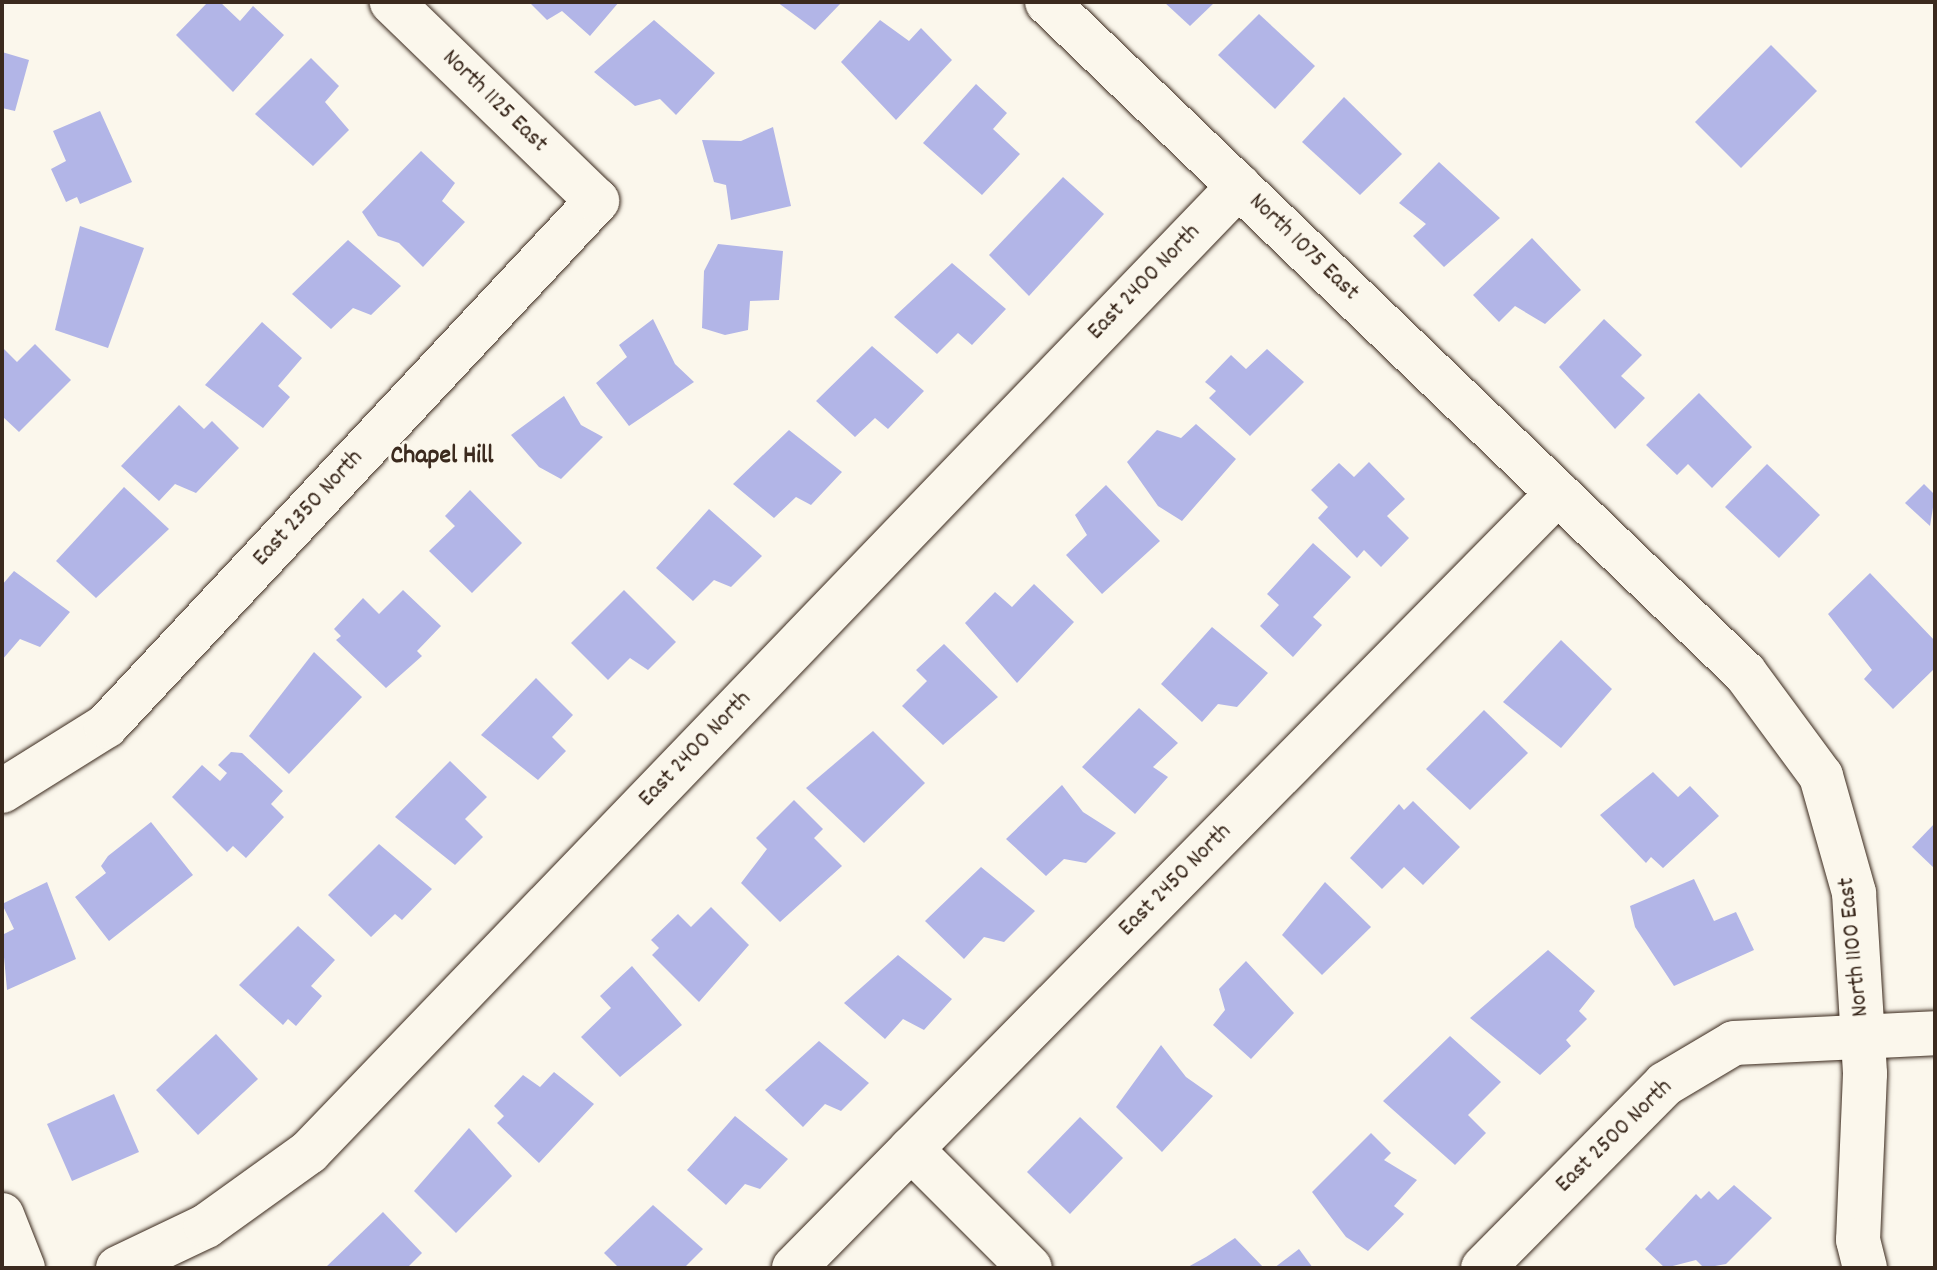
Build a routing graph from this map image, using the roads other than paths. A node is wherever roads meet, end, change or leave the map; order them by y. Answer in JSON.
{"nodes":[{"id":1,"x":392,"y":2,"type":"edge"},
{"id":2,"x":1047,"y":2,"type":"edge"},
{"id":3,"x":1239,"y":186,"type":"junction"},
{"id":4,"x":597,"y":201,"type":"joint"},
{"id":5,"x":1558,"y":493,"type":"junction"},
{"id":6,"x":2,"y":791,"type":"edge"},
{"id":7,"x":1935,"y":1033,"type":"edge"},
{"id":8,"x":1864,"y":1036,"type":"junction"},
{"id":9,"x":911,"y":1149,"type":"junction"},
{"id":10,"x":2,"y":1215,"type":"edge"},
{"id":11,"x":23,"y":1268,"type":"edge"},
{"id":12,"x":118,"y":1268,"type":"edge"},
{"id":13,"x":794,"y":1268,"type":"edge"},
{"id":14,"x":1030,"y":1268,"type":"edge"},
{"id":15,"x":1483,"y":1268,"type":"edge"},
{"id":16,"x":1865,"y":1268,"type":"edge"}],
"edges":[{"from":1,"to":4,"type":"street","name":"North 1125 East"},
{"from":2,"to":3,"type":"street","name":"North 1075 East"},
{"from":3,"to":5,"type":"street","name":"North 1075 East"},
{"from":3,"to":12,"type":"street","name":"East 2400 North"},
{"from":4,"to":6,"type":"street","name":"East 2350 North"},
{"from":5,"to":8,"type":"street","name":"North 1100 East"},
{"from":5,"to":9,"type":"street","name":"East 2450 North"},
{"from":7,"to":8,"type":"street","name":"East 2500 North"},
{"from":8,"to":15,"type":"street","name":"East 2500 North"},
{"from":8,"to":16,"type":"street","name":"North 1100 East"},
{"from":9,"to":13,"type":"street","name":"East 2450 North"},
{"from":9,"to":14,"type":"street"},
{"from":10,"to":11,"type":"street"}]}
